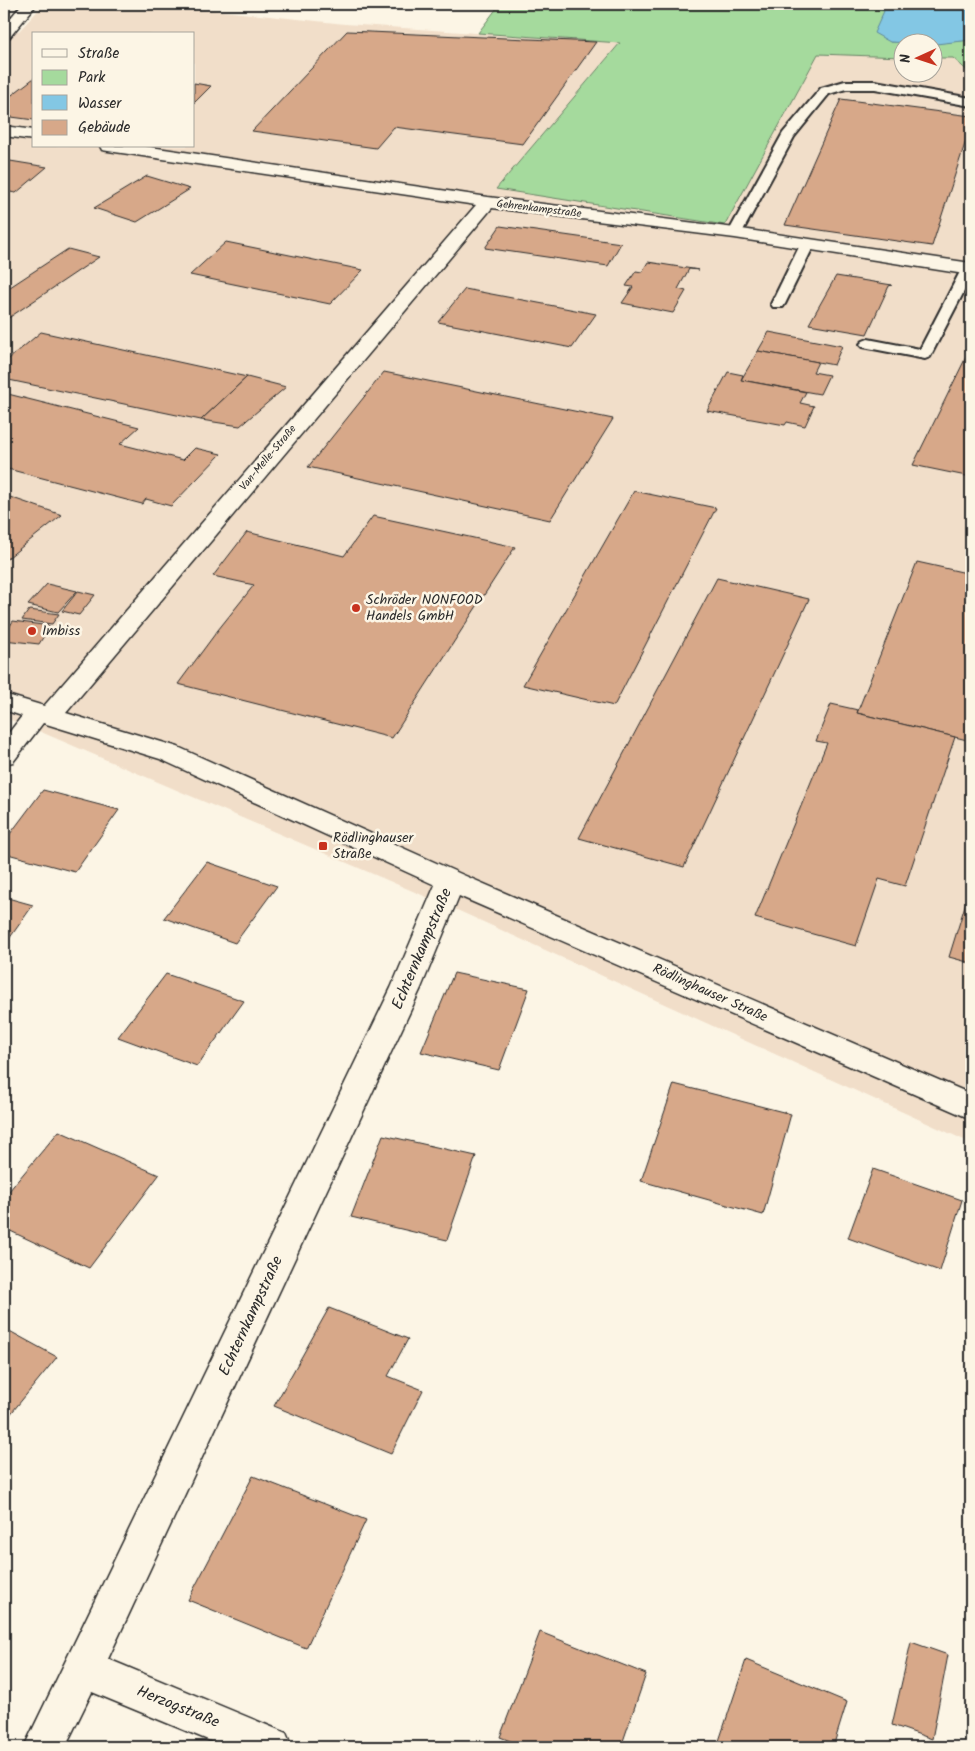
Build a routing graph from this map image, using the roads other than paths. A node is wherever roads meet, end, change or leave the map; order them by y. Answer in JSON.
{"nodes":[{"id":1,"x":30,"y":4,"type":"edge"},
{"id":2,"x":4,"y":35,"type":"edge"},
{"id":3,"x":971,"y":102,"type":"edge"},
{"id":4,"x":4,"y":131,"type":"edge"},
{"id":5,"x":32,"y":135,"type":"edge"},
{"id":6,"x":122,"y":148,"type":"edge"},
{"id":7,"x":488,"y":202,"type":"junction"},
{"id":8,"x":735,"y":233,"type":"junction"},
{"id":9,"x":807,"y":245,"type":"junction"},
{"id":10,"x":970,"y":268,"type":"edge"},
{"id":11,"x":778,"y":304,"type":"dead end"},
{"id":12,"x":868,"y":344,"type":"dead end"},
{"id":13,"x":4,"y":702,"type":"edge"},
{"id":14,"x":44,"y":714,"type":"junction"},
{"id":15,"x":4,"y":756,"type":"edge"},
{"id":16,"x":451,"y":881,"type":"junction"},
{"id":17,"x":971,"y":1108,"type":"edge"},
{"id":18,"x":83,"y":1668,"type":"junction"},
{"id":19,"x":44,"y":1747,"type":"edge"},
{"id":20,"x":272,"y":1747,"type":"edge"}],
"edges":[{"from":1,"to":2,"type":"street"},
{"from":3,"to":8,"type":"lane"},
{"from":4,"to":5,"type":"street"},
{"from":6,"to":7,"type":"street","name":"Gehrenkampstraße"},
{"from":7,"to":8,"type":"street","name":"Gehrenkampstraße"},
{"from":7,"to":14,"type":"street","name":"Van-Melle-Straße"},
{"from":8,"to":9,"type":"street","name":"Gehrenkampstraße"},
{"from":9,"to":10,"type":"street","name":"Gehrenkampstraße"},
{"from":9,"to":11,"type":"lane"},
{"from":10,"to":12,"type":"lane"},
{"from":13,"to":14,"type":"street","name":"Rödlinghauser Straße"},
{"from":14,"to":15,"type":"street","name":"Van-Melle-Straße"},
{"from":14,"to":16,"type":"street","name":"Rödlinghauser Straße"},
{"from":16,"to":17,"type":"street","name":"Rödlinghauser Straße"},
{"from":16,"to":18,"type":"street","name":"Echternkampstraße"},
{"from":18,"to":19,"type":"street","name":"Echternkampstraße"},
{"from":18,"to":20,"type":"street","name":"Herzogstraße"}]}
